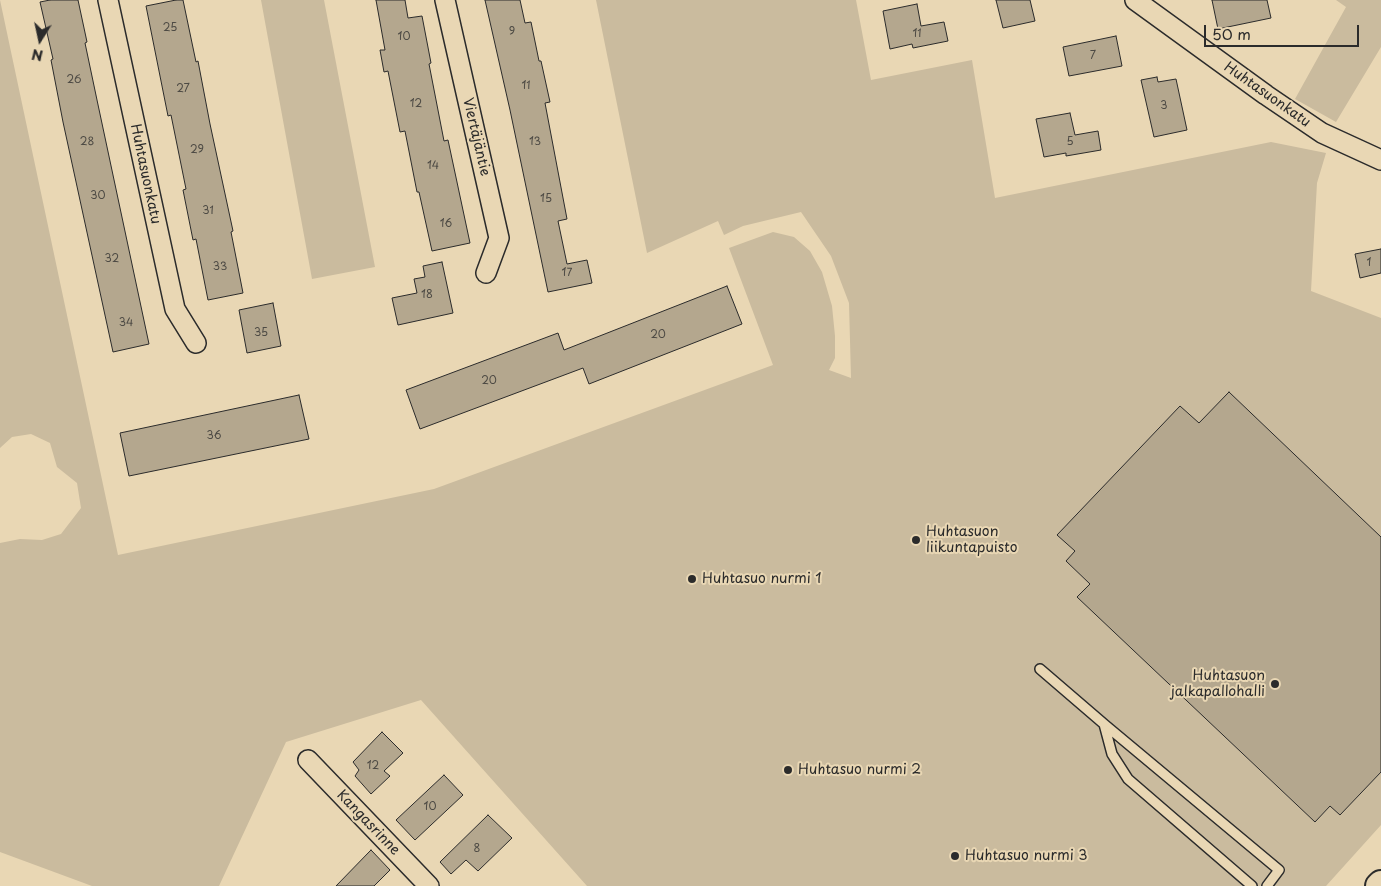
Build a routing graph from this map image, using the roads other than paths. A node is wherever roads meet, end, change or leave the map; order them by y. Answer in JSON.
{"nodes":[{"id":1,"x":108,"y":0,"type":"edge"},
{"id":2,"x":445,"y":0,"type":"edge"},
{"id":3,"x":1135,"y":0,"type":"edge"},
{"id":4,"x":1381,"y":160,"type":"edge"},
{"id":5,"x":486,"y":273,"type":"dead end"},
{"id":6,"x":196,"y":343,"type":"dead end"},
{"id":7,"x":1040,"y":669,"type":"dead end"},
{"id":8,"x":1104,"y":724,"type":"junction"},
{"id":9,"x":308,"y":760,"type":"dead end"},
{"id":10,"x":428,"y":886,"type":"edge"},
{"id":11,"x":1252,"y":886,"type":"edge"},
{"id":12,"x":1268,"y":886,"type":"edge"}],
"edges":[{"from":1,"to":6,"type":"street","name":"Huhtasuonkatu"},
{"from":2,"to":5,"type":"street","name":"Viertäjäntie"},
{"from":3,"to":4,"type":"street","name":"Huhtasuonkatu"},
{"from":7,"to":8,"type":"lane"},
{"from":8,"to":11,"type":"lane"},
{"from":8,"to":12,"type":"lane"},
{"from":9,"to":10,"type":"street","name":"Kangasrinne"}]}
